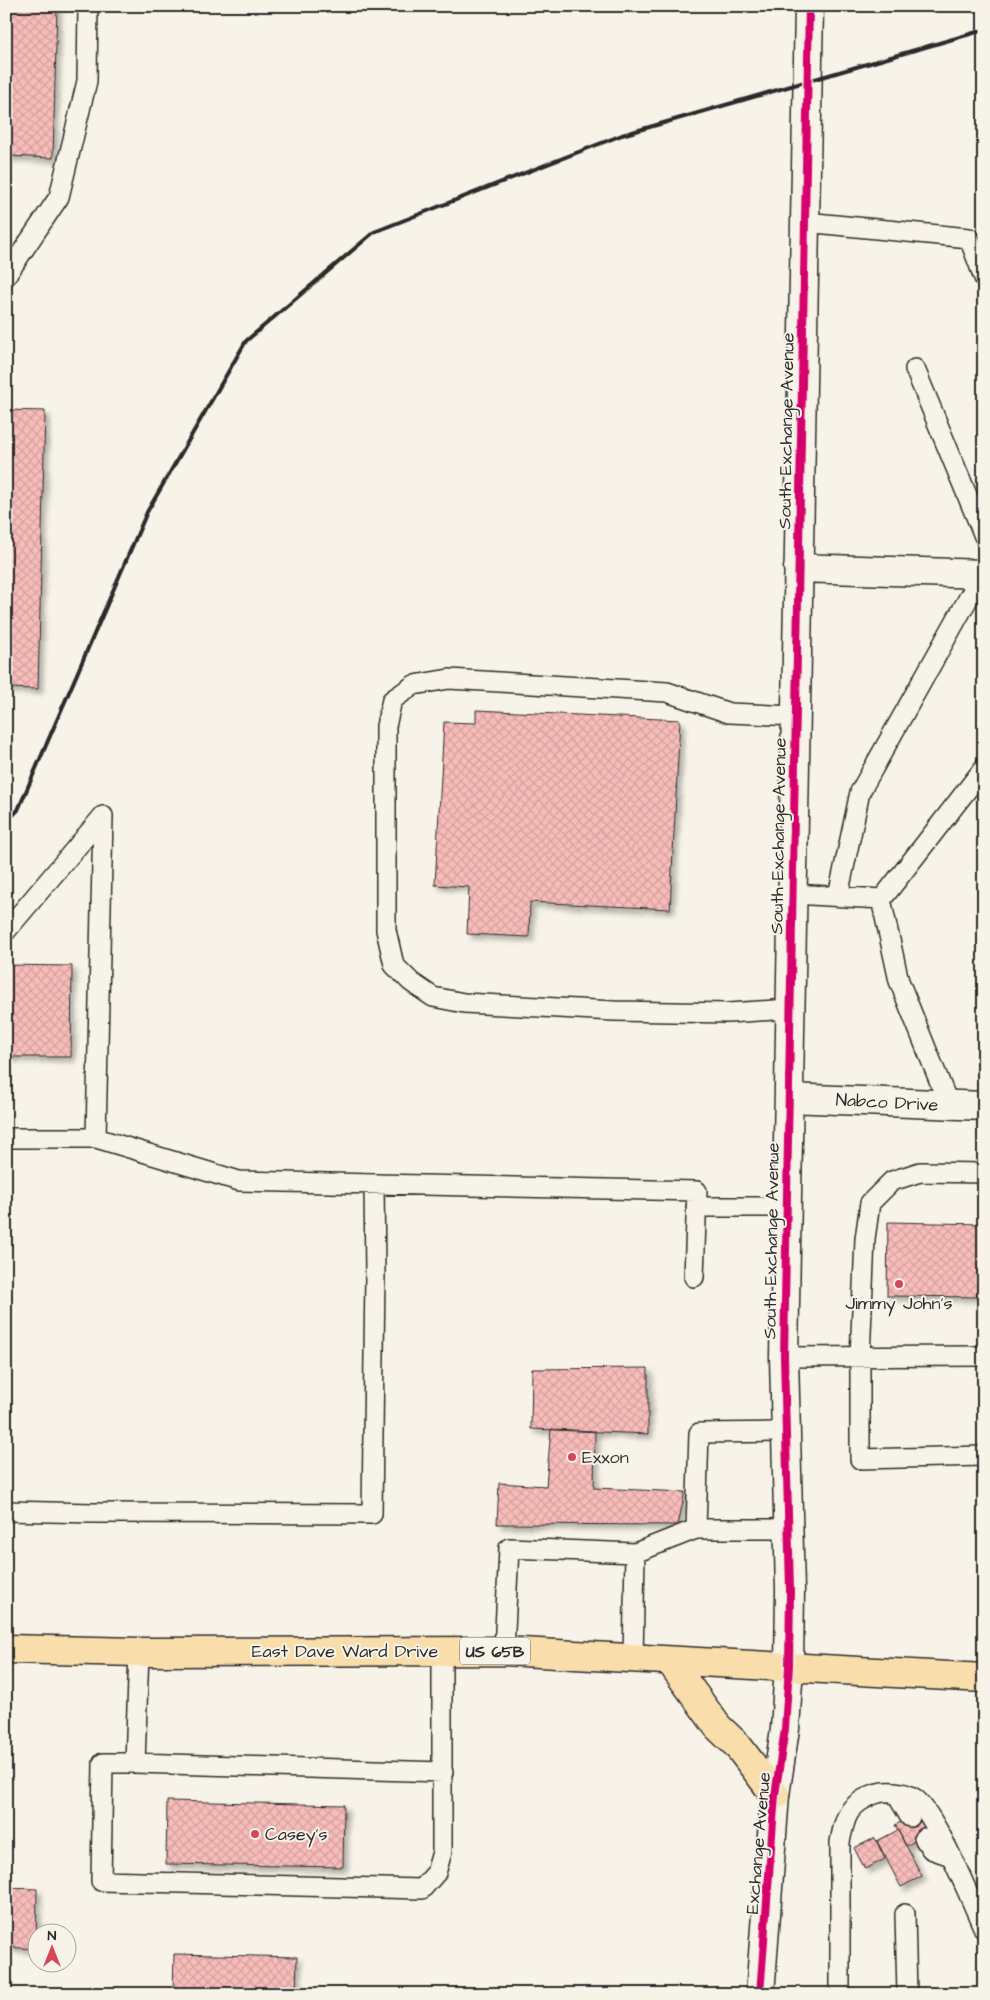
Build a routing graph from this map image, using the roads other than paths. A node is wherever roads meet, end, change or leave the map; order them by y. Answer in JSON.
{"nodes":[{"id":1,"x":88,"y":6,"type":"edge"},
{"id":2,"x":809,"y":6,"type":"edge"},
{"id":3,"x":805,"y":222,"type":"junction"},
{"id":4,"x":6,"y":276,"type":"edge"},
{"id":5,"x":984,"y":278,"type":"edge"},
{"id":6,"x":915,"y":370,"type":"dead end"},
{"id":7,"x":984,"y":536,"type":"edge"},
{"id":8,"x":798,"y":568,"type":"junction"},
{"id":9,"x":983,"y":574,"type":"edge"},
{"id":10,"x":795,"y":716,"type":"junction"},
{"id":11,"x":984,"y":768,"type":"edge"},
{"id":12,"x":792,"y":894,"type":"junction"},
{"id":13,"x":838,"y":896,"type":"junction"},
{"id":14,"x":881,"y":899,"type":"junction"},
{"id":15,"x":6,"y":931,"type":"edge"},
{"id":16,"x":790,"y":1009,"type":"junction"},
{"id":17,"x":789,"y":1098,"type":"junction"},
{"id":18,"x":949,"y":1105,"type":"junction"},
{"id":19,"x":984,"y":1106,"type":"edge"},
{"id":20,"x":6,"y":1138,"type":"edge"},
{"id":21,"x":96,"y":1138,"type":"junction"},
{"id":22,"x":984,"y":1173,"type":"edge"},
{"id":23,"x":374,"y":1184,"type":"junction"},
{"id":24,"x":696,"y":1207,"type":"junction"},
{"id":25,"x":787,"y":1207,"type":"junction"},
{"id":26,"x":694,"y":1277,"type":"dead end"},
{"id":27,"x":984,"y":1356,"type":"edge"},
{"id":28,"x":784,"y":1357,"type":"junction"},
{"id":29,"x":860,"y":1357,"type":"junction"},
{"id":30,"x":786,"y":1432,"type":"junction"},
{"id":31,"x":984,"y":1456,"type":"edge"},
{"id":32,"x":6,"y":1511,"type":"edge"},
{"id":33,"x":696,"y":1529,"type":"junction"},
{"id":34,"x":789,"y":1529,"type":"junction"},
{"id":35,"x":635,"y":1553,"type":"junction"},
{"id":36,"x":6,"y":1649,"type":"edge"},
{"id":37,"x":442,"y":1651,"type":"junction"},
{"id":38,"x":504,"y":1651,"type":"junction"},
{"id":39,"x":138,"y":1652,"type":"junction"},
{"id":40,"x":634,"y":1660,"type":"junction"},
{"id":41,"x":670,"y":1662,"type":"junction"},
{"id":42,"x":789,"y":1666,"type":"junction"},
{"id":43,"x":984,"y":1678,"type":"edge"},
{"id":44,"x":135,"y":1763,"type":"junction"},
{"id":45,"x":443,"y":1772,"type":"junction"},
{"id":46,"x":895,"y":1792,"type":"junction"},
{"id":47,"x":775,"y":1796,"type":"junction"},
{"id":48,"x":910,"y":1817,"type":"dead end"},
{"id":49,"x":924,"y":1838,"type":"dead end"},
{"id":50,"x":951,"y":1856,"type":"junction"},
{"id":51,"x":905,"y":1914,"type":"dead end"},
{"id":52,"x":984,"y":1929,"type":"edge"},
{"id":53,"x":760,"y":1994,"type":"edge"},
{"id":54,"x":840,"y":1994,"type":"edge"},
{"id":55,"x":907,"y":1994,"type":"edge"}],
"edges":[{"from":1,"to":4,"type":"lane"},
{"from":2,"to":3,"type":"street","name":"South Exchange Avenue"},
{"from":3,"to":5,"type":"lane"},
{"from":3,"to":8,"type":"street","name":"South Exchange Avenue"},
{"from":6,"to":7,"type":"lane"},
{"from":8,"to":9,"type":"street"},
{"from":8,"to":10,"type":"street","name":"South Exchange Avenue"},
{"from":9,"to":13,"type":"lane"},
{"from":10,"to":12,"type":"street","name":"South Exchange Avenue"},
{"from":10,"to":16,"type":"lane"},
{"from":11,"to":14,"type":"lane"},
{"from":12,"to":13,"type":"lane"},
{"from":12,"to":16,"type":"street","name":"South Exchange Avenue"},
{"from":13,"to":14,"type":"lane"},
{"from":14,"to":18,"type":"lane"},
{"from":15,"to":21,"type":"lane"},
{"from":16,"to":17,"type":"street","name":"South Exchange Avenue"},
{"from":17,"to":18,"type":"street","name":"Nabco Drive"},
{"from":17,"to":25,"type":"street","name":"South Exchange Avenue"},
{"from":18,"to":19,"type":"street","name":"Nabco Drive"},
{"from":20,"to":21,"type":"lane"},
{"from":21,"to":23,"type":"lane"},
{"from":22,"to":29,"type":"lane"},
{"from":23,"to":24,"type":"lane"},
{"from":23,"to":32,"type":"lane"},
{"from":24,"to":25,"type":"lane"},
{"from":24,"to":26,"type":"lane"},
{"from":25,"to":28,"type":"street","name":"South Exchange Avenue"},
{"from":27,"to":29,"type":"lane"},
{"from":28,"to":29,"type":"lane"},
{"from":28,"to":30,"type":"street","name":"South Exchange Avenue"},
{"from":29,"to":31,"type":"lane"},
{"from":30,"to":33,"type":"lane"},
{"from":30,"to":34,"type":"street","name":"South Exchange Avenue"},
{"from":33,"to":34,"type":"lane"},
{"from":33,"to":35,"type":"lane"},
{"from":34,"to":42,"type":"street","name":"South Exchange Avenue"},
{"from":35,"to":38,"type":"lane"},
{"from":35,"to":40,"type":"lane"},
{"from":36,"to":39,"type":"main road","name":"East Dave Ward Drive","number":"US 65B"},
{"from":37,"to":38,"type":"main road","name":"East Dave Ward Drive","number":"US 65B"},
{"from":37,"to":39,"type":"main road","name":"East Dave Ward Drive","number":"US 65B"},
{"from":37,"to":45,"type":"lane"},
{"from":38,"to":40,"type":"main road","name":"East Dave Ward Drive","number":"US 65B"},
{"from":39,"to":44,"type":"lane"},
{"from":40,"to":41,"type":"main road","name":"East Dave Ward Drive","number":"US 65B"},
{"from":41,"to":42,"type":"main road","name":"East Dave Ward Drive","number":"US 65B"},
{"from":41,"to":47,"type":"main road"},
{"from":42,"to":43,"type":"main road","name":"East Dave Ward Drive","number":"US 65B"},
{"from":42,"to":47,"type":"street","name":"Exchange Avenue"},
{"from":44,"to":45,"type":"lane"},
{"from":44,"to":45,"type":"lane"},
{"from":46,"to":48,"type":"lane"},
{"from":46,"to":50,"type":"lane"},
{"from":46,"to":54,"type":"lane"},
{"from":47,"to":53,"type":"street","name":"Exchange Avenue"},
{"from":49,"to":50,"type":"lane"},
{"from":50,"to":52,"type":"lane"},
{"from":51,"to":55,"type":"lane"}]}
